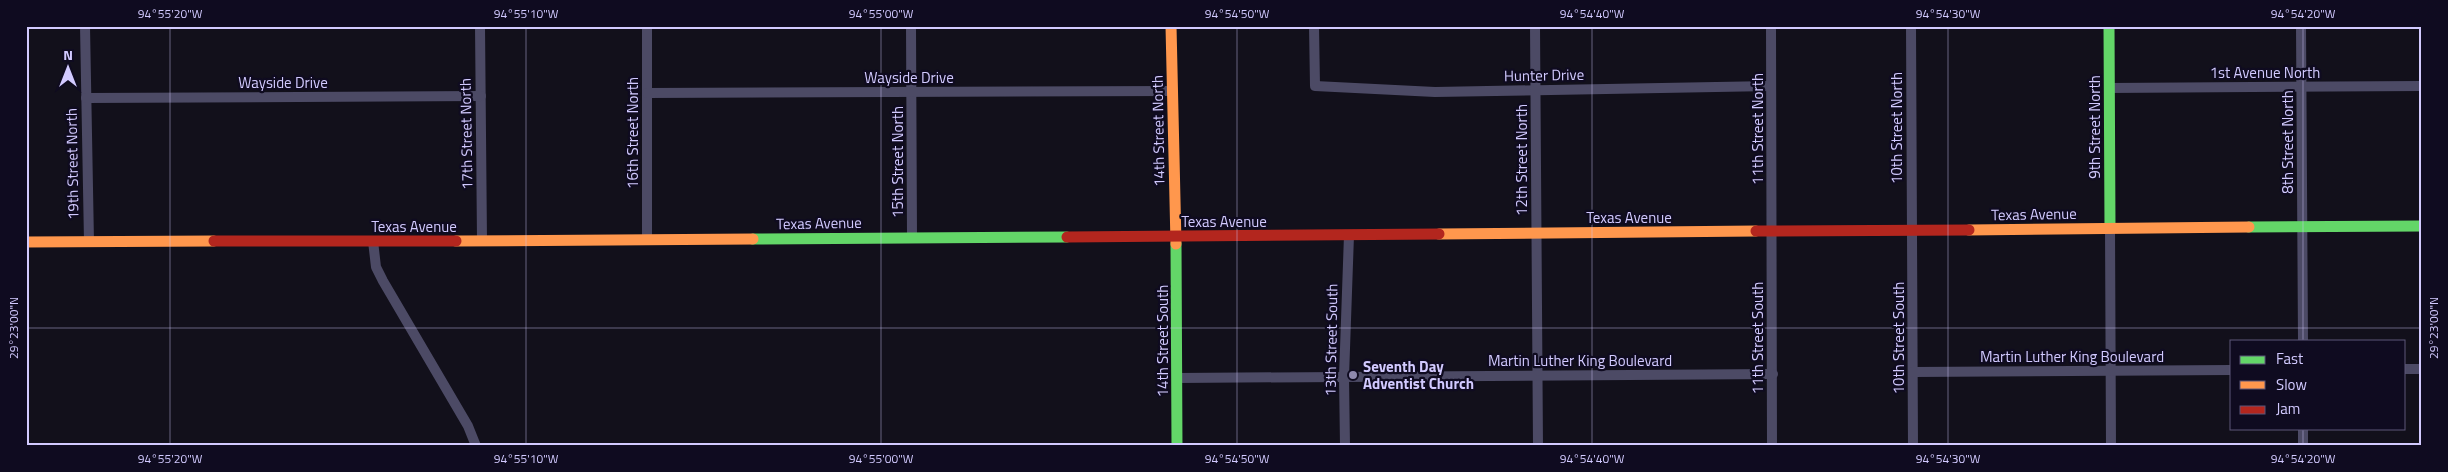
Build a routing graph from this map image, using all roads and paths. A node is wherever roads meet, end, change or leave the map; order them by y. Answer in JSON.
{"nodes":[{"id":1,"x":86,"y":26,"type":"edge"},
{"id":2,"x":480,"y":26,"type":"edge"},
{"id":3,"x":647,"y":26,"type":"edge"},
{"id":4,"x":911,"y":26,"type":"edge"},
{"id":5,"x":1170,"y":26,"type":"edge"},
{"id":6,"x":1314,"y":26,"type":"edge"},
{"id":7,"x":1535,"y":26,"type":"edge"},
{"id":8,"x":1771,"y":26,"type":"edge"},
{"id":9,"x":1911,"y":26,"type":"edge"},
{"id":10,"x":2109,"y":26,"type":"edge"},
{"id":11,"x":2301,"y":26,"type":"edge"},
{"id":12,"x":1771,"y":86,"type":"junction"},
{"id":13,"x":2422,"y":86,"type":"edge"},
{"id":14,"x":2302,"y":87,"type":"junction"},
{"id":15,"x":2109,"y":88,"type":"junction"},
{"id":16,"x":1536,"y":90,"type":"junction"},
{"id":17,"x":1172,"y":91,"type":"junction"},
{"id":18,"x":912,"y":92,"type":"junction"},
{"id":19,"x":647,"y":93,"type":"junction"},
{"id":20,"x":481,"y":96,"type":"junction"},
{"id":21,"x":86,"y":98,"type":"junction"},
{"id":22,"x":2422,"y":226,"type":"edge"},
{"id":23,"x":2302,"y":227,"type":"junction"},
{"id":24,"x":2110,"y":228,"type":"junction"},
{"id":25,"x":1912,"y":230,"type":"junction"},
{"id":26,"x":1772,"y":231,"type":"junction"},
{"id":27,"x":1537,"y":233,"type":"junction"},
{"id":28,"x":1349,"y":235,"type":"junction"},
{"id":29,"x":1175,"y":236,"type":"junction"},
{"id":30,"x":912,"y":237,"type":"junction"},
{"id":31,"x":647,"y":240,"type":"junction"},
{"id":32,"x":372,"y":241,"type":"junction"},
{"id":33,"x":482,"y":241,"type":"junction"},
{"id":34,"x":26,"y":242,"type":"edge"},
{"id":35,"x":89,"y":242,"type":"junction"},
{"id":36,"x":2303,"y":340,"type":"edge"},
{"id":37,"x":2422,"y":369,"type":"edge"},
{"id":38,"x":2230,"y":370,"type":"edge"},
{"id":39,"x":2406,"y":370,"type":"edge"},
{"id":40,"x":2110,"y":371,"type":"junction"},
{"id":41,"x":1913,"y":372,"type":"junction"},
{"id":42,"x":1773,"y":374,"type":"junction"},
{"id":43,"x":1538,"y":375,"type":"junction"},
{"id":44,"x":1344,"y":377,"type":"junction"},
{"id":45,"x":1178,"y":378,"type":"junction"},
{"id":46,"x":2303,"y":430,"type":"edge"},
{"id":47,"x":476,"y":446,"type":"edge"},
{"id":48,"x":1177,"y":446,"type":"edge"},
{"id":49,"x":1345,"y":446,"type":"edge"},
{"id":50,"x":1538,"y":446,"type":"edge"},
{"id":51,"x":1772,"y":446,"type":"edge"},
{"id":52,"x":1914,"y":446,"type":"edge"},
{"id":53,"x":2111,"y":446,"type":"edge"},
{"id":54,"x":2303,"y":446,"type":"edge"}],
"edges":[{"from":1,"to":21,"type":"street","name":"19th Street North"},
{"from":2,"to":20,"type":"street","name":"17th Street North"},
{"from":3,"to":19,"type":"street","name":"16th Street North"},
{"from":4,"to":18,"type":"street","name":"15th Street North"},
{"from":5,"to":17,"type":"main road","name":"14th Street North"},
{"from":6,"to":16,"type":"street","name":"Hunter Drive"},
{"from":7,"to":16,"type":"street","name":"12th Street North"},
{"from":8,"to":12,"type":"street","name":"11th Street North"},
{"from":9,"to":25,"type":"street","name":"10th Street North"},
{"from":10,"to":15,"type":"main road","name":"9th Street North"},
{"from":11,"to":14,"type":"street","name":"8th Street North"},
{"from":12,"to":16,"type":"street","name":"Hunter Drive"},
{"from":12,"to":26,"type":"street","name":"11th Street North"},
{"from":13,"to":14,"type":"street","name":"1st Avenue North"},
{"from":14,"to":15,"type":"street","name":"1st Avenue North"},
{"from":14,"to":23,"type":"street","name":"8th Street North"},
{"from":15,"to":24,"type":"main road","name":"9th Street North"},
{"from":16,"to":27,"type":"street","name":"12th Street North"},
{"from":17,"to":18,"type":"street","name":"Wayside Drive"},
{"from":17,"to":29,"type":"main road","name":"14th Street North"},
{"from":18,"to":19,"type":"street","name":"Wayside Drive"},
{"from":18,"to":30,"type":"street","name":"15th Street North"},
{"from":19,"to":31,"type":"street","name":"16th Street North"},
{"from":20,"to":21,"type":"street","name":"Wayside Drive"},
{"from":20,"to":33,"type":"street","name":"17th Street North"},
{"from":21,"to":35,"type":"street","name":"19th Street North"},
{"from":22,"to":23,"type":"main road","name":"Texas Avenue"},
{"from":23,"to":24,"type":"main road","name":"Texas Avenue"},
{"from":23,"to":36,"type":"street","name":"8th Street North"},
{"from":24,"to":25,"type":"main road","name":"Texas Avenue"},
{"from":24,"to":40,"type":"street"},
{"from":25,"to":26,"type":"main road","name":"Texas Avenue"},
{"from":25,"to":41,"type":"street","name":"10th Street South"},
{"from":26,"to":27,"type":"main road","name":"Texas Avenue"},
{"from":26,"to":42,"type":"street","name":"11th Street South"},
{"from":27,"to":28,"type":"main road","name":"Texas Avenue"},
{"from":27,"to":43,"type":"street","name":"12th Street North"},
{"from":28,"to":29,"type":"main road","name":"Texas Avenue"},
{"from":28,"to":44,"type":"street","name":"13th Street South"},
{"from":29,"to":30,"type":"main road","name":"Texas Avenue"},
{"from":29,"to":45,"type":"main road","name":"14th Street South"},
{"from":30,"to":31,"type":"main road","name":"Texas Avenue"},
{"from":31,"to":33,"type":"main road","name":"Texas Avenue"},
{"from":32,"to":33,"type":"main road","name":"Texas Avenue"},
{"from":32,"to":35,"type":"main road","name":"Texas Avenue"},
{"from":32,"to":47,"type":"street"},
{"from":34,"to":35,"type":"main road","name":"Texas Avenue"},
{"from":37,"to":39,"type":"street"},
{"from":38,"to":40,"type":"street","name":"Martin Luther King Boulevard"},
{"from":40,"to":41,"type":"street","name":"Martin Luther King Boulevard"},
{"from":40,"to":53,"type":"street"},
{"from":41,"to":52,"type":"street","name":"10th Street South"},
{"from":42,"to":43,"type":"street","name":"Martin Luther King Boulevard"},
{"from":42,"to":51,"type":"street","name":"11th Street South"},
{"from":43,"to":44,"type":"street","name":"Martin Luther King Boulevard"},
{"from":43,"to":50,"type":"street","name":"12th Street North"},
{"from":44,"to":45,"type":"street","name":"Martin Luther King Boulevard"},
{"from":44,"to":49,"type":"street","name":"13th Street South"},
{"from":45,"to":48,"type":"main road","name":"14th Street South"},
{"from":46,"to":54,"type":"street"}]}
